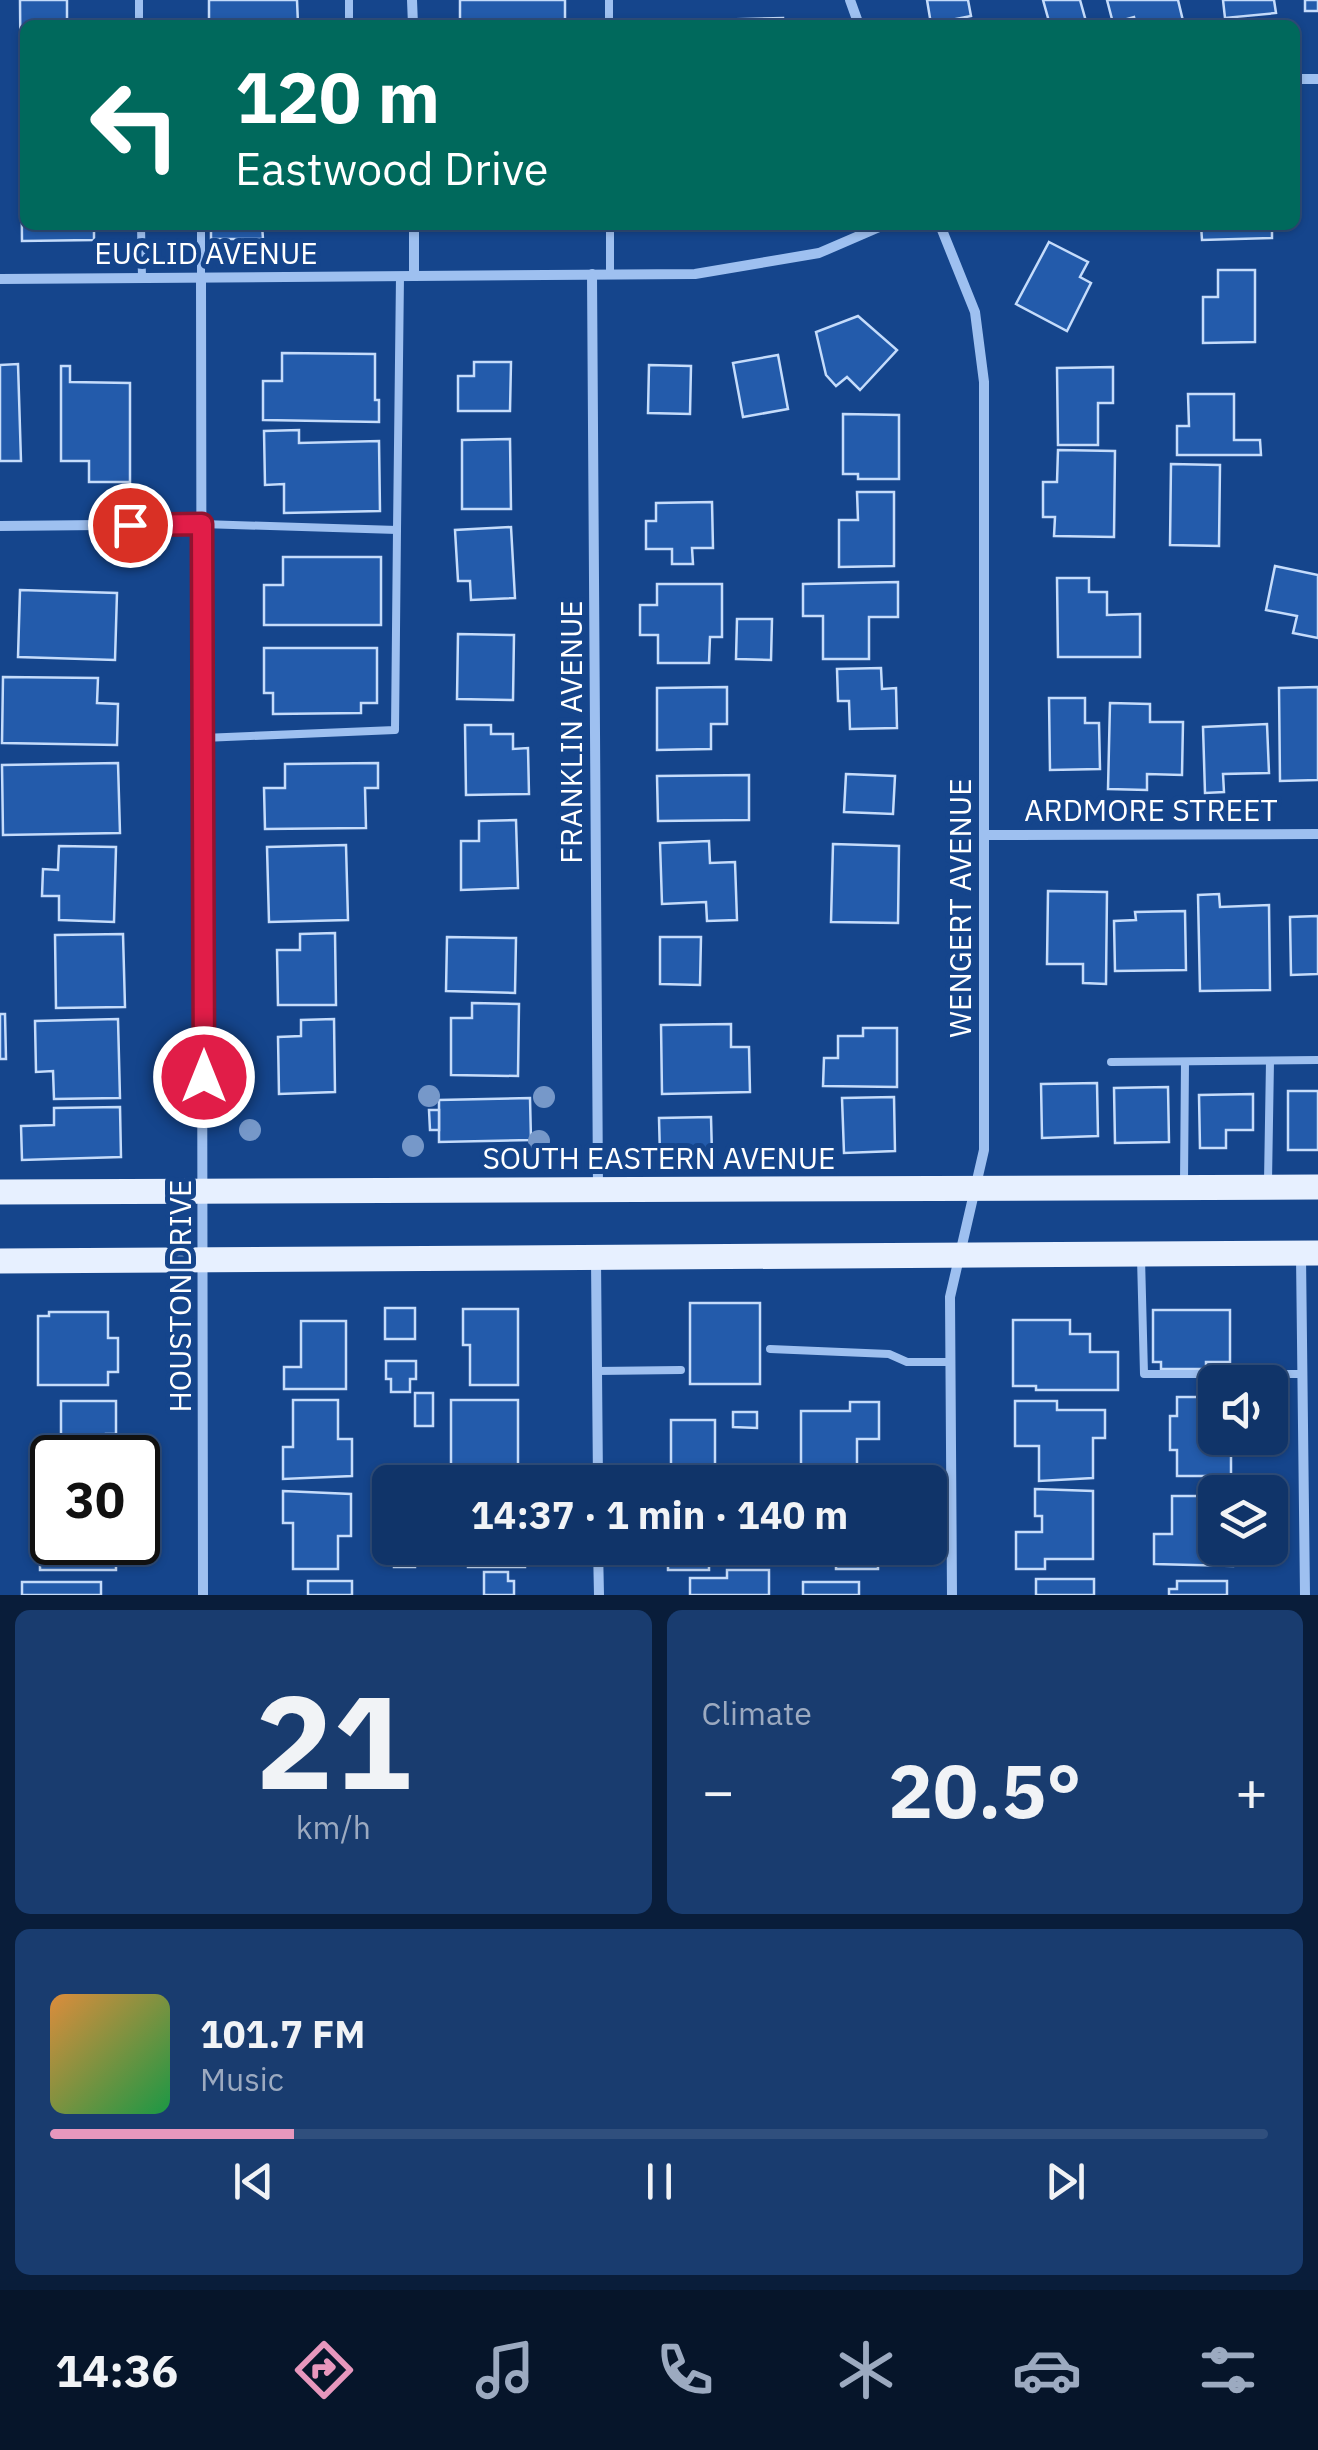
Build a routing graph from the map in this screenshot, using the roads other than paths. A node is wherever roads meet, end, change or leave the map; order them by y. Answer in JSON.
{"nodes":[{"id":1,"x":141,"y":230,"type":"edge"},
{"id":2,"x":202,"y":230,"type":"edge"},
{"id":3,"x":414,"y":230,"type":"edge"},
{"id":4,"x":610,"y":230,"type":"edge"},
{"id":5,"x":872,"y":230,"type":"edge"},
{"id":6,"x":942,"y":230,"type":"edge"},
{"id":7,"x":592,"y":274,"type":"junction"},
{"id":8,"x":610,"y":274,"type":"junction"},
{"id":9,"x":400,"y":276,"type":"junction"},
{"id":10,"x":414,"y":276,"type":"junction"},
{"id":11,"x":142,"y":278,"type":"junction"},
{"id":12,"x":201,"y":278,"type":"junction"},
{"id":13,"x":0,"y":279,"type":"edge"},
{"id":14,"x":202,"y":524,"type":"junction"},
{"id":15,"x":0,"y":526,"type":"edge"},
{"id":16,"x":397,"y":530,"type":"junction"},
{"id":17,"x":203,"y":738,"type":"junction"},
{"id":18,"x":1318,"y":834,"type":"edge"},
{"id":19,"x":984,"y":835,"type":"junction"},
{"id":20,"x":1318,"y":1060,"type":"edge"},
{"id":21,"x":1270,"y":1061,"type":"junction"},
{"id":22,"x":1111,"y":1062,"type":"dead end"},
{"id":23,"x":1185,"y":1062,"type":"junction"},
{"id":24,"x":1268,"y":1187,"type":"junction"},
{"id":25,"x":1318,"y":1187,"type":"edge"},
{"id":26,"x":1184,"y":1188,"type":"junction"},
{"id":27,"x":598,"y":1190,"type":"junction"},
{"id":28,"x":974,"y":1190,"type":"junction"},
{"id":29,"x":204,"y":1191,"type":"junction"},
{"id":30,"x":0,"y":1192,"type":"edge"},
{"id":31,"x":1310,"y":1253,"type":"edge"},
{"id":32,"x":1140,"y":1254,"type":"junction"},
{"id":33,"x":959,"y":1256,"type":"junction"},
{"id":34,"x":596,"y":1257,"type":"junction"},
{"id":35,"x":205,"y":1260,"type":"junction"},
{"id":36,"x":0,"y":1261,"type":"edge"},
{"id":37,"x":770,"y":1349,"type":"dead end"},
{"id":38,"x":950,"y":1362,"type":"junction"},
{"id":39,"x":681,"y":1370,"type":"dead end"},
{"id":40,"x":596,"y":1371,"type":"junction"},
{"id":41,"x":1302,"y":1374,"type":"junction"},
{"id":42,"x":598,"y":1465,"type":"edge"},
{"id":43,"x":598,"y":1565,"type":"edge"},
{"id":44,"x":203,"y":1595,"type":"edge"},
{"id":45,"x":598,"y":1595,"type":"edge"},
{"id":46,"x":952,"y":1595,"type":"edge"},
{"id":47,"x":1305,"y":1595,"type":"edge"}],
"edges":[{"from":1,"to":11,"type":"lane"},
{"from":2,"to":12,"type":"lane"},
{"from":3,"to":10,"type":"street"},
{"from":4,"to":8,"type":"lane"},
{"from":5,"to":8,"type":"street","name":"EUCLID AVENUE"},
{"from":6,"to":19,"type":"street","name":"WENGERT AVENUE"},
{"from":7,"to":8,"type":"street","name":"EUCLID AVENUE"},
{"from":7,"to":10,"type":"street","name":"EUCLID AVENUE"},
{"from":7,"to":27,"type":"street","name":"FRANKLIN AVENUE"},
{"from":9,"to":10,"type":"street","name":"EUCLID AVENUE"},
{"from":9,"to":12,"type":"street","name":"EUCLID AVENUE"},
{"from":9,"to":16,"type":"lane"},
{"from":11,"to":12,"type":"street","name":"EUCLID AVENUE"},
{"from":11,"to":13,"type":"street","name":"EUCLID AVENUE"},
{"from":12,"to":14,"type":"street","name":"HOUSTON DRIVE"},
{"from":14,"to":15,"type":"street"},
{"from":14,"to":16,"type":"lane"},
{"from":14,"to":17,"type":"street","name":"HOUSTON DRIVE"},
{"from":16,"to":17,"type":"lane"},
{"from":17,"to":29,"type":"street","name":"HOUSTON DRIVE"},
{"from":18,"to":19,"type":"street","name":"ARDMORE STREET"},
{"from":19,"to":28,"type":"street","name":"WENGERT AVENUE"},
{"from":20,"to":21,"type":"lane"},
{"from":21,"to":23,"type":"lane"},
{"from":21,"to":24,"type":"lane"},
{"from":22,"to":23,"type":"lane"},
{"from":23,"to":26,"type":"lane"},
{"from":24,"to":25,"type":"main road","name":"SOUTH EASTERN AVENUE"},
{"from":24,"to":26,"type":"main road","name":"SOUTH EASTERN AVENUE"},
{"from":26,"to":28,"type":"main road","name":"SOUTH EASTERN AVENUE"},
{"from":27,"to":28,"type":"main road","name":"SOUTH EASTERN AVENUE"},
{"from":27,"to":29,"type":"main road","name":"SOUTH EASTERN AVENUE"},
{"from":28,"to":33,"type":"street","name":"WENGERT AVENUE"},
{"from":29,"to":30,"type":"main road","name":"SOUTH EASTERN AVENUE"},
{"from":29,"to":35,"type":"street","name":"HOUSTON DRIVE"},
{"from":31,"to":32,"type":"main road"},
{"from":31,"to":41,"type":"street"},
{"from":32,"to":33,"type":"main road"},
{"from":32,"to":41,"type":"lane"},
{"from":33,"to":34,"type":"main road"},
{"from":33,"to":38,"type":"street","name":"WENGERT AVENUE"},
{"from":34,"to":35,"type":"main road"},
{"from":34,"to":40,"type":"street"},
{"from":35,"to":36,"type":"main road"},
{"from":35,"to":44,"type":"street","name":"HOUSTON DRIVE"},
{"from":37,"to":38,"type":"lane"},
{"from":38,"to":46,"type":"street","name":"WENGERT AVENUE"},
{"from":39,"to":40,"type":"lane"},
{"from":40,"to":42,"type":"street"},
{"from":41,"to":47,"type":"street"},
{"from":43,"to":45,"type":"street"}]}
